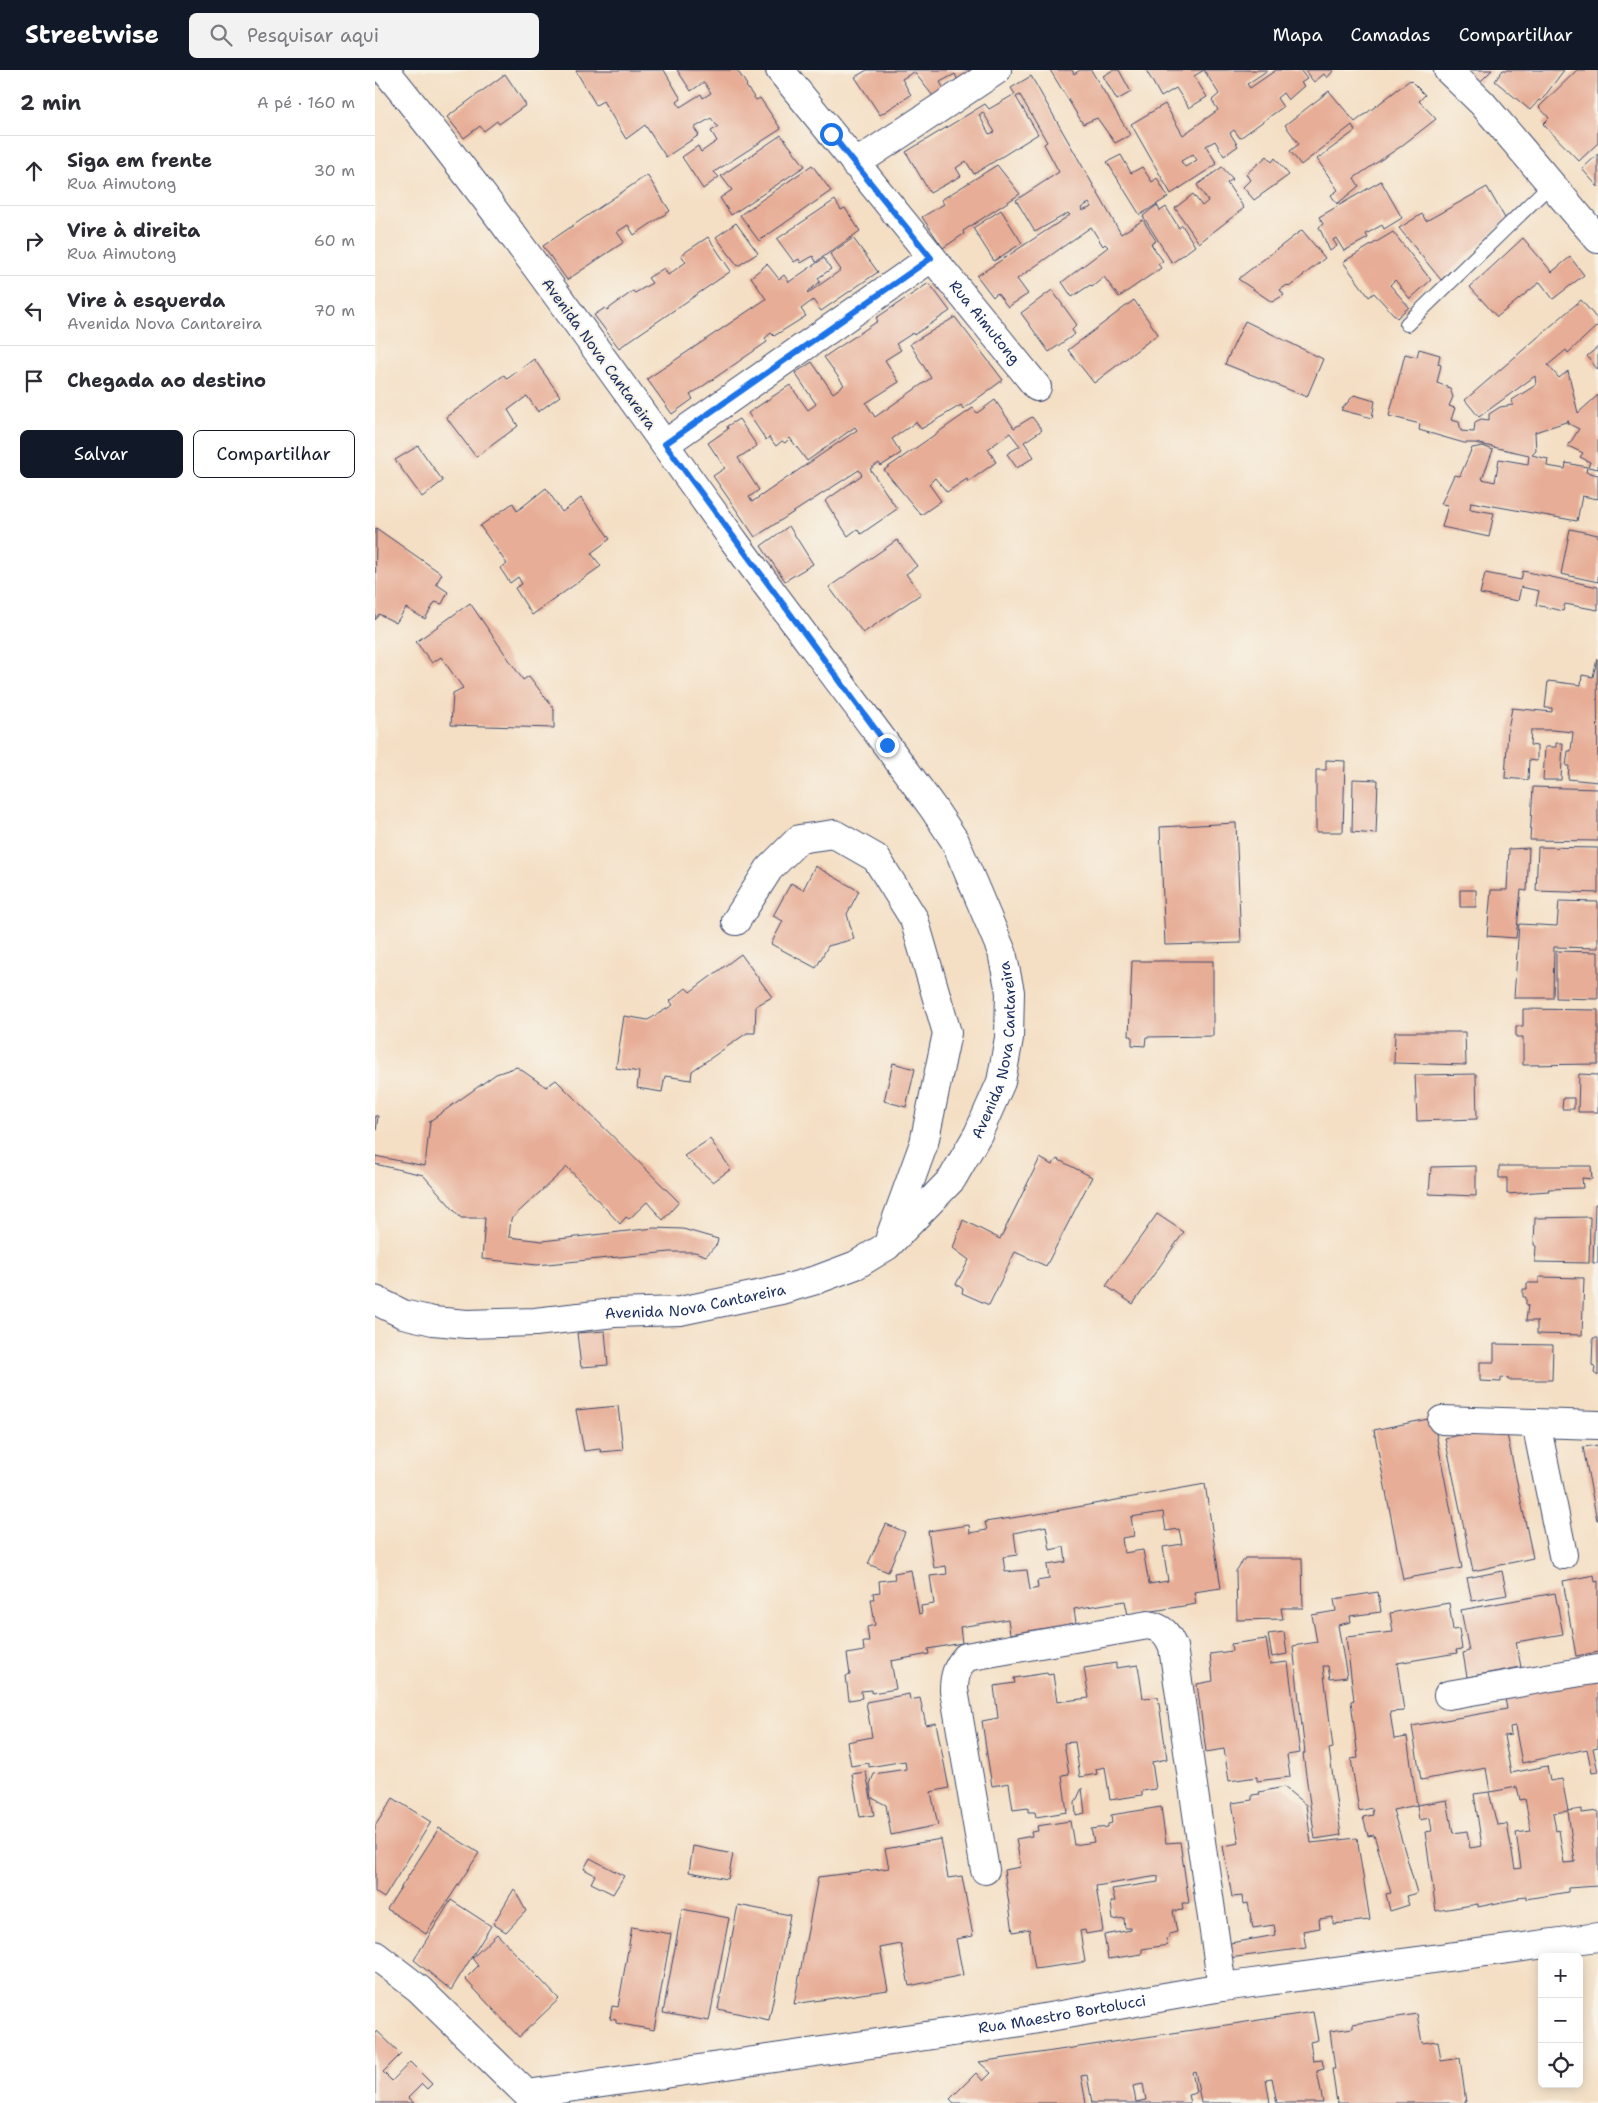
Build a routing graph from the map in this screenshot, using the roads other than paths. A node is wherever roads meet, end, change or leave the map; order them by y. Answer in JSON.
{"nodes":[{"id":1,"x":385,"y":70,"type":"edge"},
{"id":2,"x":780,"y":70,"type":"edge"},
{"id":3,"x":997,"y":70,"type":"edge"},
{"id":4,"x":1448,"y":70,"type":"edge"},
{"id":5,"x":855,"y":164,"type":"junction"},
{"id":6,"x":1551,"y":183,"type":"junction"},
{"id":7,"x":1598,"y":239,"type":"edge"},
{"id":8,"x":931,"y":258,"type":"junction"},
{"id":9,"x":1407,"y":324,"type":"dead end"},
{"id":10,"x":1037,"y":387,"type":"dead end"},
{"id":11,"x":665,"y":444,"type":"junction"},
{"id":12,"x":736,"y":921,"type":"dead end"},
{"id":13,"x":887,"y":1246,"type":"junction"},
{"id":14,"x":375,"y":1300,"type":"edge"},
{"id":15,"x":1442,"y":1420,"type":"dead end"},
{"id":16,"x":1536,"y":1423,"type":"junction"},
{"id":17,"x":1598,"y":1425,"type":"edge"},
{"id":18,"x":1563,"y":1556,"type":"dead end"},
{"id":19,"x":1598,"y":1669,"type":"edge"},
{"id":20,"x":1448,"y":1695,"type":"dead end"},
{"id":21,"x":985,"y":1870,"type":"dead end"},
{"id":22,"x":1598,"y":1937,"type":"edge"},
{"id":23,"x":375,"y":1955,"type":"edge"},
{"id":24,"x":1222,"y":1987,"type":"junction"},
{"id":25,"x":531,"y":2099,"type":"edge"}],
"edges":[{"from":1,"to":11,"type":"street","name":"Avenida Nova Cantareira"},
{"from":2,"to":5,"type":"street","name":"Rua Aimutong"},
{"from":3,"to":5,"type":"street"},
{"from":4,"to":6,"type":"street"},
{"from":5,"to":8,"type":"street","name":"Rua Aimutong"},
{"from":6,"to":7,"type":"street"},
{"from":6,"to":9,"type":"lane"},
{"from":8,"to":10,"type":"street","name":"Rua Aimutong"},
{"from":8,"to":11,"type":"street"},
{"from":11,"to":13,"type":"street","name":"Avenida Nova Cantareira"},
{"from":12,"to":13,"type":"street"},
{"from":13,"to":14,"type":"street","name":"Avenida Nova Cantareira"},
{"from":15,"to":16,"type":"street"},
{"from":16,"to":17,"type":"street"},
{"from":16,"to":18,"type":"street"},
{"from":19,"to":20,"type":"street"},
{"from":21,"to":24,"type":"street"},
{"from":22,"to":24,"type":"street","name":"Rua Maestro Bortolucci"},
{"from":23,"to":25,"type":"street"},
{"from":24,"to":25,"type":"street","name":"Rua Maestro Bortolucci"}]}
